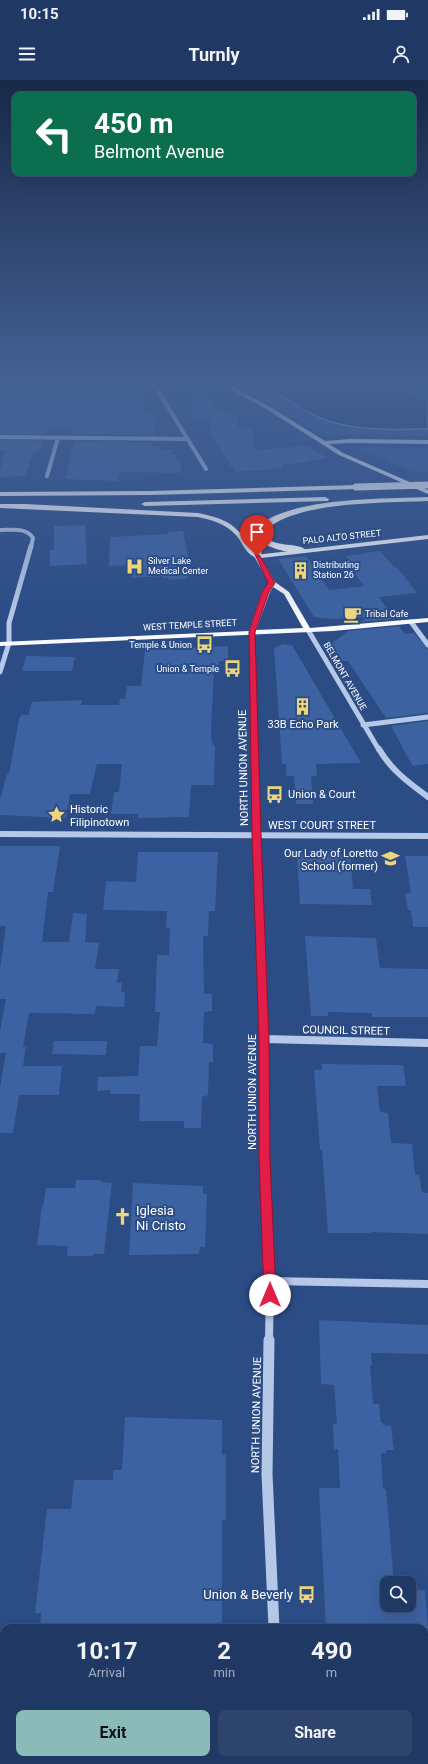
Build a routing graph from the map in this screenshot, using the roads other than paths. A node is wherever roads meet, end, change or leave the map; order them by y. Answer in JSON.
{"nodes":[{"id":1,"x":50,"y":465,"type":"edge"},
{"id":2,"x":203,"y":465,"type":"edge"},
{"id":3,"x":366,"y":465,"type":"edge"},
{"id":4,"x":206,"y":469,"type":"dead end"},
{"id":5,"x":47,"y":476,"type":"dead end"},
{"id":6,"x":428,"y":485,"type":"edge"},
{"id":7,"x":428,"y":492,"type":"edge"},
{"id":8,"x":0,"y":494,"type":"edge"},
{"id":9,"x":428,"y":498,"type":"edge"},
{"id":10,"x":0,"y":506,"type":"edge"},
{"id":11,"x":17,"y":506,"type":"junction"},
{"id":12,"x":271,"y":520,"type":"junction"},
{"id":13,"x":0,"y":530,"type":"edge"},
{"id":14,"x":428,"y":537,"type":"edge"},
{"id":15,"x":302,"y":550,"type":"junction"},
{"id":16,"x":257,"y":556,"type":"junction"},
{"id":17,"x":272,"y":583,"type":"junction"},
{"id":18,"x":428,"y":620,"type":"edge"},
{"id":19,"x":412,"y":622,"type":"junction"},
{"id":20,"x":308,"y":630,"type":"junction"},
{"id":21,"x":252,"y":632,"type":"junction"},
{"id":22,"x":9,"y":643,"type":"junction"},
{"id":23,"x":0,"y":644,"type":"edge"},
{"id":24,"x":428,"y":644,"type":"edge"},
{"id":25,"x":0,"y":672,"type":"edge"},
{"id":26,"x":428,"y":717,"type":"edge"},
{"id":27,"x":363,"y":725,"type":"junction"},
{"id":28,"x":428,"y":797,"type":"edge"},
{"id":29,"x":0,"y":834,"type":"edge"},
{"id":30,"x":256,"y":835,"type":"junction"},
{"id":31,"x":428,"y":836,"type":"edge"},
{"id":32,"x":264,"y":1039,"type":"junction"},
{"id":33,"x":428,"y":1043,"type":"edge"},
{"id":34,"x":270,"y":1280,"type":"junction"},
{"id":35,"x":428,"y":1284,"type":"edge"},
{"id":36,"x":274,"y":1624,"type":"edge"}],
"edges":[{"from":1,"to":5,"type":"street"},
{"from":2,"to":4,"type":"street"},
{"from":3,"to":7,"type":"main road"},
{"from":6,"to":8,"type":"highway","bridge":true},
{"from":9,"to":11,"type":"highway"},
{"from":9,"to":12,"type":"highway"},
{"from":10,"to":11,"type":"highway"},
{"from":11,"to":16,"type":"highway"},
{"from":12,"to":15,"type":"highway"},
{"from":12,"to":16,"type":"highway"},
{"from":13,"to":22,"type":"street"},
{"from":14,"to":15,"type":"main road","name":"PALO ALTO STREET"},
{"from":15,"to":16,"type":"main road","name":"PALO ALTO STREET"},
{"from":16,"to":17,"type":"main road","name":"BELMONT AVENUE"},
{"from":17,"to":20,"type":"main road","name":"BELMONT AVENUE"},
{"from":17,"to":21,"type":"main road","name":"NORTH UNION AVENUE"},
{"from":18,"to":19,"type":"main road","name":"WEST TEMPLE STREET"},
{"from":19,"to":20,"type":"main road","name":"WEST TEMPLE STREET"},
{"from":19,"to":24,"type":"street"},
{"from":20,"to":21,"type":"main road","name":"WEST TEMPLE STREET"},
{"from":20,"to":27,"type":"street","name":"BELMONT AVENUE"},
{"from":21,"to":22,"type":"main road","name":"WEST TEMPLE STREET"},
{"from":21,"to":30,"type":"street","name":"NORTH UNION AVENUE"},
{"from":22,"to":23,"type":"main road","name":"WEST TEMPLE STREET"},
{"from":22,"to":25,"type":"street"},
{"from":26,"to":27,"type":"street"},
{"from":27,"to":28,"type":"street","name":"BELMONT AVENUE"},
{"from":29,"to":30,"type":"street","name":"WEST COURT STREET"},
{"from":30,"to":31,"type":"street","name":"WEST COURT STREET"},
{"from":30,"to":32,"type":"street","name":"NORTH UNION AVENUE"},
{"from":32,"to":33,"type":"street","name":"COUNCIL STREET"},
{"from":32,"to":34,"type":"street","name":"NORTH UNION AVENUE"},
{"from":34,"to":35,"type":"street"},
{"from":34,"to":36,"type":"street","name":"NORTH UNION AVENUE"}]}
